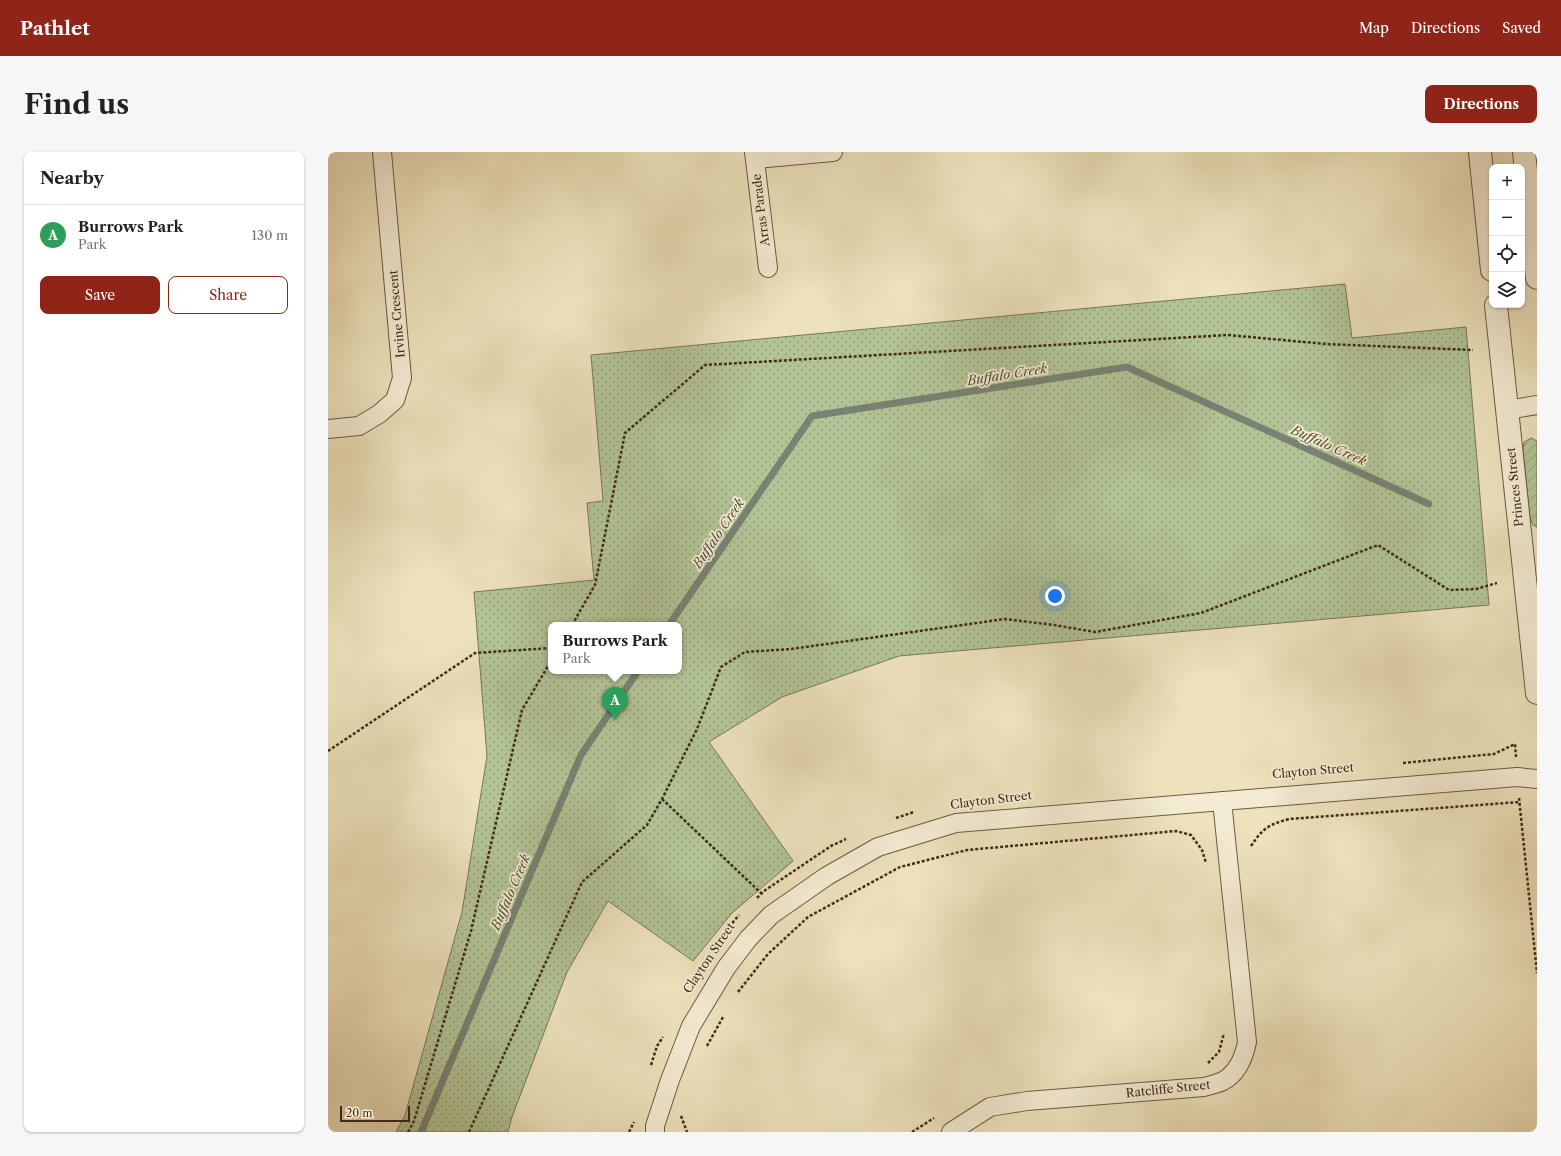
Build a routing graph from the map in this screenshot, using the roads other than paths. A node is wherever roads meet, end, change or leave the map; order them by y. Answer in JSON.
{"nodes":[{"id":1,"x":382,"y":152,"type":"edge"},
{"id":2,"x":834,"y":152,"type":"edge"},
{"id":3,"x":1480,"y":152,"type":"edge"},
{"id":4,"x":1524,"y":152,"type":"edge"},
{"id":5,"x":754,"y":155,"type":"edge"},
{"id":6,"x":1489,"y":240,"type":"edge"},
{"id":7,"x":768,"y":268,"type":"dead end"},
{"id":8,"x":1537,"y":278,"type":"edge"},
{"id":9,"x":1496,"y":308,"type":"edge"},
{"id":10,"x":1537,"y":405,"type":"edge"},
{"id":11,"x":1507,"y":410,"type":"junction"},
{"id":12,"x":328,"y":429,"type":"edge"},
{"id":13,"x":1536,"y":680,"type":"edge"},
{"id":14,"x":1537,"y":779,"type":"edge"},
{"id":15,"x":1222,"y":801,"type":"junction"},
{"id":16,"x":655,"y":1132,"type":"edge"},
{"id":17,"x":951,"y":1132,"type":"edge"}],
"edges":[{"from":1,"to":12,"type":"street","name":"Irvine Crescent"},
{"from":2,"to":5,"type":"street"},
{"from":3,"to":6,"type":"street"},
{"from":4,"to":8,"type":"street"},
{"from":5,"to":7,"type":"street","name":"Arras Parade"},
{"from":9,"to":11,"type":"street","name":"Princes Street"},
{"from":10,"to":11,"type":"street"},
{"from":11,"to":13,"type":"street","name":"Princes Street"},
{"from":14,"to":15,"type":"street","name":"Clayton Street"},
{"from":15,"to":16,"type":"street","name":"Clayton Street"},
{"from":15,"to":17,"type":"street","name":"Ratcliffe Street"}]}
